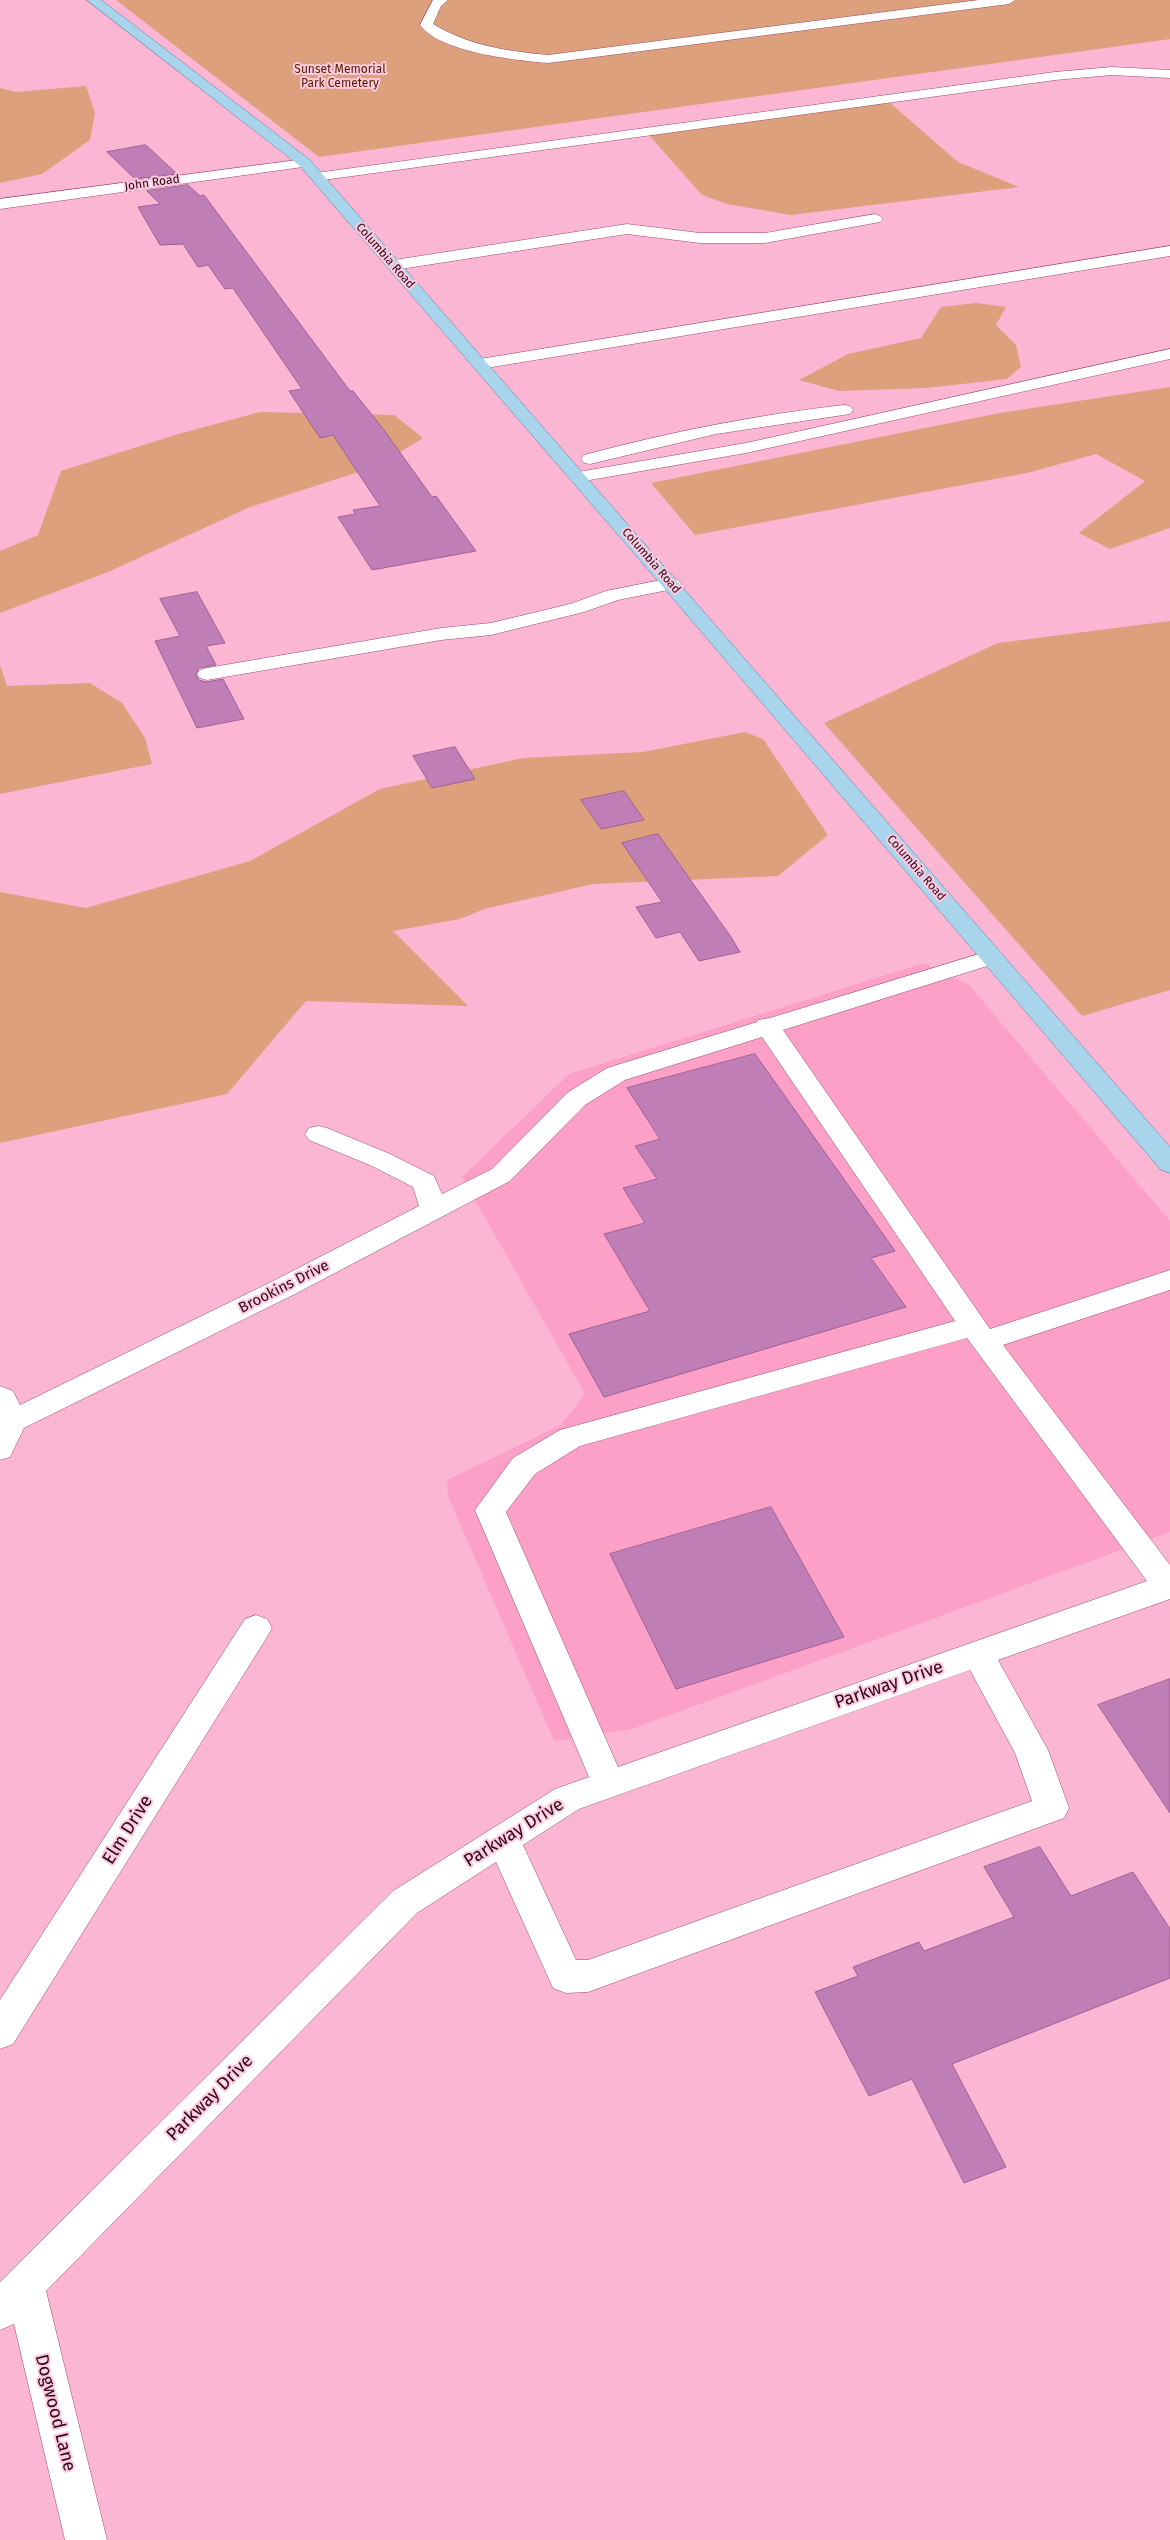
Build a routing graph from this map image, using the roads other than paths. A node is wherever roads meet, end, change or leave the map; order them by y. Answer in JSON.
{"nodes":[{"id":1,"x":93,"y":0,"type":"edge"},
{"id":2,"x":442,"y":0,"type":"edge"},
{"id":3,"x":1009,"y":0,"type":"edge"},
{"id":4,"x":1170,"y":74,"type":"edge"},
{"id":5,"x":305,"y":163,"type":"junction"},
{"id":6,"x":316,"y":177,"type":"junction"},
{"id":7,"x":0,"y":204,"type":"edge"},
{"id":8,"x":875,"y":219,"type":"dead end"},
{"id":9,"x":1170,"y":250,"type":"edge"},
{"id":10,"x":394,"y":265,"type":"junction"},
{"id":11,"x":1170,"y":354,"type":"edge"},
{"id":12,"x":480,"y":364,"type":"junction"},
{"id":13,"x":935,"y":407,"type":"junction"},
{"id":14,"x":729,"y":425,"type":"junction"},
{"id":15,"x":746,"y":448,"type":"junction"},
{"id":16,"x":573,"y":471,"type":"junction"},
{"id":17,"x":671,"y":584,"type":"junction"},
{"id":18,"x":207,"y":674,"type":"dead end"},
{"id":19,"x":992,"y":957,"type":"junction"},
{"id":20,"x":768,"y":1025,"type":"junction"},
{"id":21,"x":318,"y":1134,"type":"dead end"},
{"id":22,"x":1170,"y":1164,"type":"edge"},
{"id":23,"x":434,"y":1210,"type":"junction"},
{"id":24,"x":1170,"y":1280,"type":"edge"},
{"id":25,"x":979,"y":1334,"type":"junction"},
{"id":26,"x":4,"y":1415,"type":"edge"},
{"id":27,"x":0,"y":1449,"type":"edge"},
{"id":28,"x":1169,"y":1586,"type":"edge"},
{"id":29,"x":256,"y":1628,"type":"dead end"},
{"id":30,"x":978,"y":1654,"type":"junction"},
{"id":31,"x":609,"y":1784,"type":"junction"},
{"id":32,"x":503,"y":1839,"type":"junction"},
{"id":33,"x":0,"y":2032,"type":"edge"},
{"id":34,"x":12,"y":2298,"type":"edge"},
{"id":35,"x":86,"y":2540,"type":"edge"}],
"edges":[{"from":1,"to":5,"type":"main road","name":"Columbia Road"},
{"from":2,"to":3,"type":"street"},
{"from":4,"to":6,"type":"street"},
{"from":5,"to":6,"type":"main road","name":"Columbia Road"},
{"from":5,"to":7,"type":"street","name":"John Road"},
{"from":6,"to":10,"type":"main road","name":"Columbia Road"},
{"from":8,"to":10,"type":"street"},
{"from":9,"to":12,"type":"street"},
{"from":10,"to":12,"type":"main road","name":"Columbia Road"},
{"from":11,"to":13,"type":"street"},
{"from":12,"to":16,"type":"main road","name":"Columbia Road"},
{"from":13,"to":14,"type":"street"},
{"from":13,"to":15,"type":"street"},
{"from":14,"to":15,"type":"street"},
{"from":14,"to":16,"type":"street"},
{"from":15,"to":16,"type":"street"},
{"from":16,"to":17,"type":"main road","name":"Columbia Road"},
{"from":17,"to":18,"type":"street"},
{"from":17,"to":19,"type":"main road","name":"Columbia Road"},
{"from":19,"to":20,"type":"street","name":"Brookins Drive"},
{"from":19,"to":22,"type":"main road","name":"Columbia Road"},
{"from":20,"to":23,"type":"street","name":"Brookins Drive"},
{"from":20,"to":25,"type":"street"},
{"from":21,"to":23,"type":"street"},
{"from":23,"to":26,"type":"street","name":"Brookins Drive"},
{"from":24,"to":25,"type":"street"},
{"from":25,"to":28,"type":"street"},
{"from":25,"to":31,"type":"street"},
{"from":26,"to":27,"type":"street"},
{"from":28,"to":30,"type":"street","name":"Parkway Drive"},
{"from":29,"to":33,"type":"street","name":"Elm Drive"},
{"from":30,"to":31,"type":"street","name":"Parkway Drive"},
{"from":30,"to":32,"type":"street"},
{"from":31,"to":32,"type":"street","name":"Parkway Drive"},
{"from":32,"to":34,"type":"street","name":"Parkway Drive"},
{"from":34,"to":35,"type":"street","name":"Dogwood Lane"}]}
